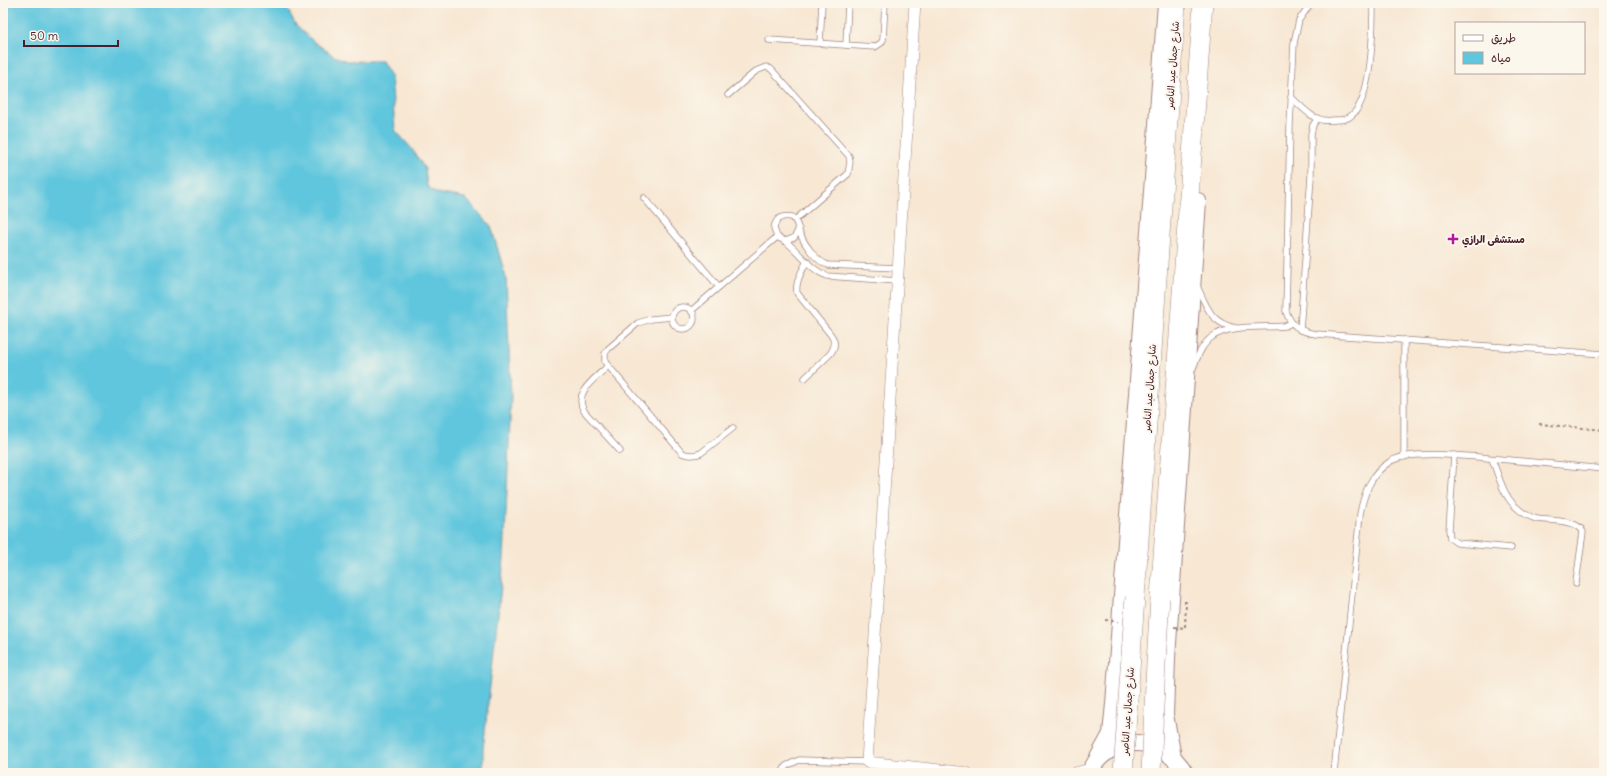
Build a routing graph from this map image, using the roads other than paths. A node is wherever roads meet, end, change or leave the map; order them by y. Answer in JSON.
{"nodes":[{"id":1,"x":822,"y":3,"type":"edge"},
{"id":2,"x":848,"y":3,"type":"edge"},
{"id":3,"x":885,"y":3,"type":"edge"},
{"id":4,"x":915,"y":3,"type":"edge"},
{"id":5,"x":1166,"y":3,"type":"edge"},
{"id":6,"x":1176,"y":3,"type":"edge"},
{"id":7,"x":1203,"y":3,"type":"edge"},
{"id":8,"x":1212,"y":3,"type":"edge"},
{"id":9,"x":1311,"y":3,"type":"edge"},
{"id":10,"x":1374,"y":3,"type":"edge"},
{"id":11,"x":769,"y":40,"type":"dead end"},
{"id":12,"x":820,"y":43,"type":"junction"},
{"id":13,"x":846,"y":45,"type":"junction"},
{"id":14,"x":728,"y":95,"type":"dead end"},
{"id":15,"x":1291,"y":97,"type":"junction"},
{"id":16,"x":1318,"y":118,"type":"junction"},
{"id":17,"x":644,"y":198,"type":"dead end"},
{"id":18,"x":795,"y":220,"type":"junction"},
{"id":19,"x":799,"y":229,"type":"junction"},
{"id":20,"x":777,"y":237,"type":"junction"},
{"id":21,"x":785,"y":241,"type":"junction"},
{"id":22,"x":807,"y":261,"type":"junction"},
{"id":23,"x":899,"y":268,"type":"junction"},
{"id":24,"x":1193,"y":277,"type":"junction"},
{"id":25,"x":898,"y":281,"type":"junction"},
{"id":26,"x":719,"y":287,"type":"junction"},
{"id":27,"x":692,"y":310,"type":"junction"},
{"id":28,"x":672,"y":316,"type":"junction"},
{"id":29,"x":1291,"y":323,"type":"junction"},
{"id":30,"x":1242,"y":329,"type":"junction"},
{"id":31,"x":1300,"y":330,"type":"junction"},
{"id":32,"x":1404,"y":340,"type":"junction"},
{"id":33,"x":1604,"y":354,"type":"edge"},
{"id":34,"x":608,"y":366,"type":"junction"},
{"id":35,"x":805,"y":378,"type":"dead end"},
{"id":36,"x":1186,"y":384,"type":"junction"},
{"id":37,"x":733,"y":428,"type":"dead end"},
{"id":38,"x":620,"y":451,"type":"dead end"},
{"id":39,"x":1454,"y":455,"type":"junction"},
{"id":40,"x":1404,"y":457,"type":"junction"},
{"id":41,"x":1492,"y":459,"type":"junction"},
{"id":42,"x":1604,"y":468,"type":"edge"},
{"id":43,"x":1511,"y":548,"type":"dead end"},
{"id":44,"x":1576,"y":583,"type":"dead end"},
{"id":45,"x":867,"y":762,"type":"junction"},
{"id":46,"x":1182,"y":768,"type":"edge"},
{"id":47,"x":922,"y":770,"type":"edge"},
{"id":48,"x":1087,"y":770,"type":"edge"},
{"id":49,"x":934,"y":771,"type":"edge"},
{"id":50,"x":782,"y":773,"type":"edge"},
{"id":51,"x":967,"y":773,"type":"edge"},
{"id":52,"x":1123,"y":773,"type":"edge"},
{"id":53,"x":1151,"y":773,"type":"edge"},
{"id":54,"x":1334,"y":773,"type":"edge"}],
"edges":[{"from":1,"to":12,"type":"lane"},
{"from":2,"to":13,"type":"lane"},
{"from":3,"to":13,"type":"lane"},
{"from":4,"to":23,"type":"street"},
{"from":5,"to":48,"type":"main road"},
{"from":6,"to":52,"type":"highway","name":"شارع جمال عبد الناصر","bridge":true},
{"from":7,"to":53,"type":"highway","bridge":true},
{"from":8,"to":24,"type":"main road"},
{"from":9,"to":15,"type":"lane"},
{"from":10,"to":16,"type":"lane"},
{"from":11,"to":12,"type":"lane"},
{"from":12,"to":13,"type":"lane"},
{"from":14,"to":18,"type":"lane"},
{"from":15,"to":16,"type":"lane"},
{"from":15,"to":29,"type":"lane"},
{"from":16,"to":31,"type":"lane"},
{"from":17,"to":26,"type":"lane"},
{"from":18,"to":19,"type":"lane"},
{"from":18,"to":20,"type":"lane"},
{"from":19,"to":21,"type":"lane"},
{"from":19,"to":23,"type":"lane"},
{"from":20,"to":21,"type":"lane"},
{"from":20,"to":26,"type":"lane"},
{"from":21,"to":22,"type":"lane"},
{"from":22,"to":25,"type":"lane"},
{"from":22,"to":35,"type":"lane"},
{"from":23,"to":25,"type":"street"},
{"from":24,"to":30,"type":"lane"},
{"from":24,"to":36,"type":"main road"},
{"from":25,"to":45,"type":"street"},
{"from":26,"to":27,"type":"lane"},
{"from":27,"to":28,"type":"lane"},
{"from":27,"to":28,"type":"lane"},
{"from":28,"to":34,"type":"lane"},
{"from":29,"to":30,"type":"lane"},
{"from":29,"to":31,"type":"lane"},
{"from":30,"to":36,"type":"lane"},
{"from":31,"to":32,"type":"lane"},
{"from":32,"to":33,"type":"lane"},
{"from":32,"to":40,"type":"lane"},
{"from":34,"to":37,"type":"lane"},
{"from":34,"to":38,"type":"lane"},
{"from":36,"to":46,"type":"main road"},
{"from":39,"to":40,"type":"lane"},
{"from":39,"to":41,"type":"lane"},
{"from":39,"to":43,"type":"lane"},
{"from":40,"to":54,"type":"lane"},
{"from":41,"to":42,"type":"lane"},
{"from":41,"to":44,"type":"lane"},
{"from":45,"to":47,"type":"street"},
{"from":45,"to":50,"type":"lane"},
{"from":46,"to":48,"type":"main road"},
{"from":47,"to":49,"type":"street"},
{"from":49,"to":51,"type":"street"}]}
